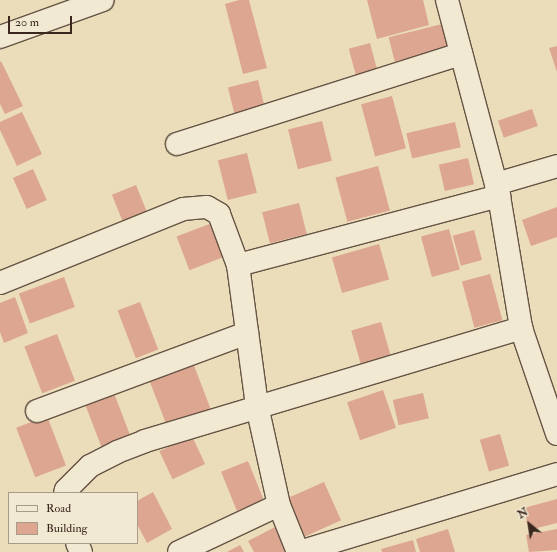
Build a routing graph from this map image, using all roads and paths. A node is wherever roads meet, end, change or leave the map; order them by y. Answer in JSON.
{"nodes":[{"id":1,"x":102,"y":0,"type":"edge"},
{"id":2,"x":447,"y":0,"type":"edge"},
{"id":3,"x":0,"y":37,"type":"edge"},
{"id":4,"x":462,"y":54,"type":"junction"},
{"id":5,"x":177,"y":144,"type":"dead end"},
{"id":6,"x":557,"y":166,"type":"edge"},
{"id":7,"x":497,"y":190,"type":"junction"},
{"id":8,"x":238,"y":265,"type":"junction"},
{"id":9,"x":0,"y":283,"type":"edge"},
{"id":10,"x":521,"y":328,"type":"junction"},
{"id":11,"x":247,"y":333,"type":"junction"},
{"id":12,"x":258,"y":406,"type":"junction"},
{"id":13,"x":37,"y":412,"type":"dead end"},
{"id":14,"x":557,"y":434,"type":"edge"},
{"id":15,"x":557,"y":474,"type":"edge"},
{"id":16,"x":66,"y":492,"type":"edge"},
{"id":17,"x":279,"y":505,"type":"junction"},
{"id":18,"x":179,"y":552,"type":"edge"},
{"id":19,"x":299,"y":552,"type":"edge"}],
"edges":[{"from":1,"to":3,"type":"street"},
{"from":2,"to":4,"type":"street"},
{"from":4,"to":5,"type":"street"},
{"from":4,"to":7,"type":"street"},
{"from":6,"to":7,"type":"street"},
{"from":7,"to":8,"type":"street"},
{"from":7,"to":10,"type":"street"},
{"from":8,"to":9,"type":"street"},
{"from":8,"to":11,"type":"street"},
{"from":10,"to":12,"type":"street"},
{"from":10,"to":14,"type":"street"},
{"from":11,"to":12,"type":"street"},
{"from":11,"to":13,"type":"street"},
{"from":12,"to":16,"type":"street"},
{"from":12,"to":17,"type":"street"},
{"from":15,"to":19,"type":"street"},
{"from":17,"to":18,"type":"street"},
{"from":17,"to":19,"type":"street"}]}
